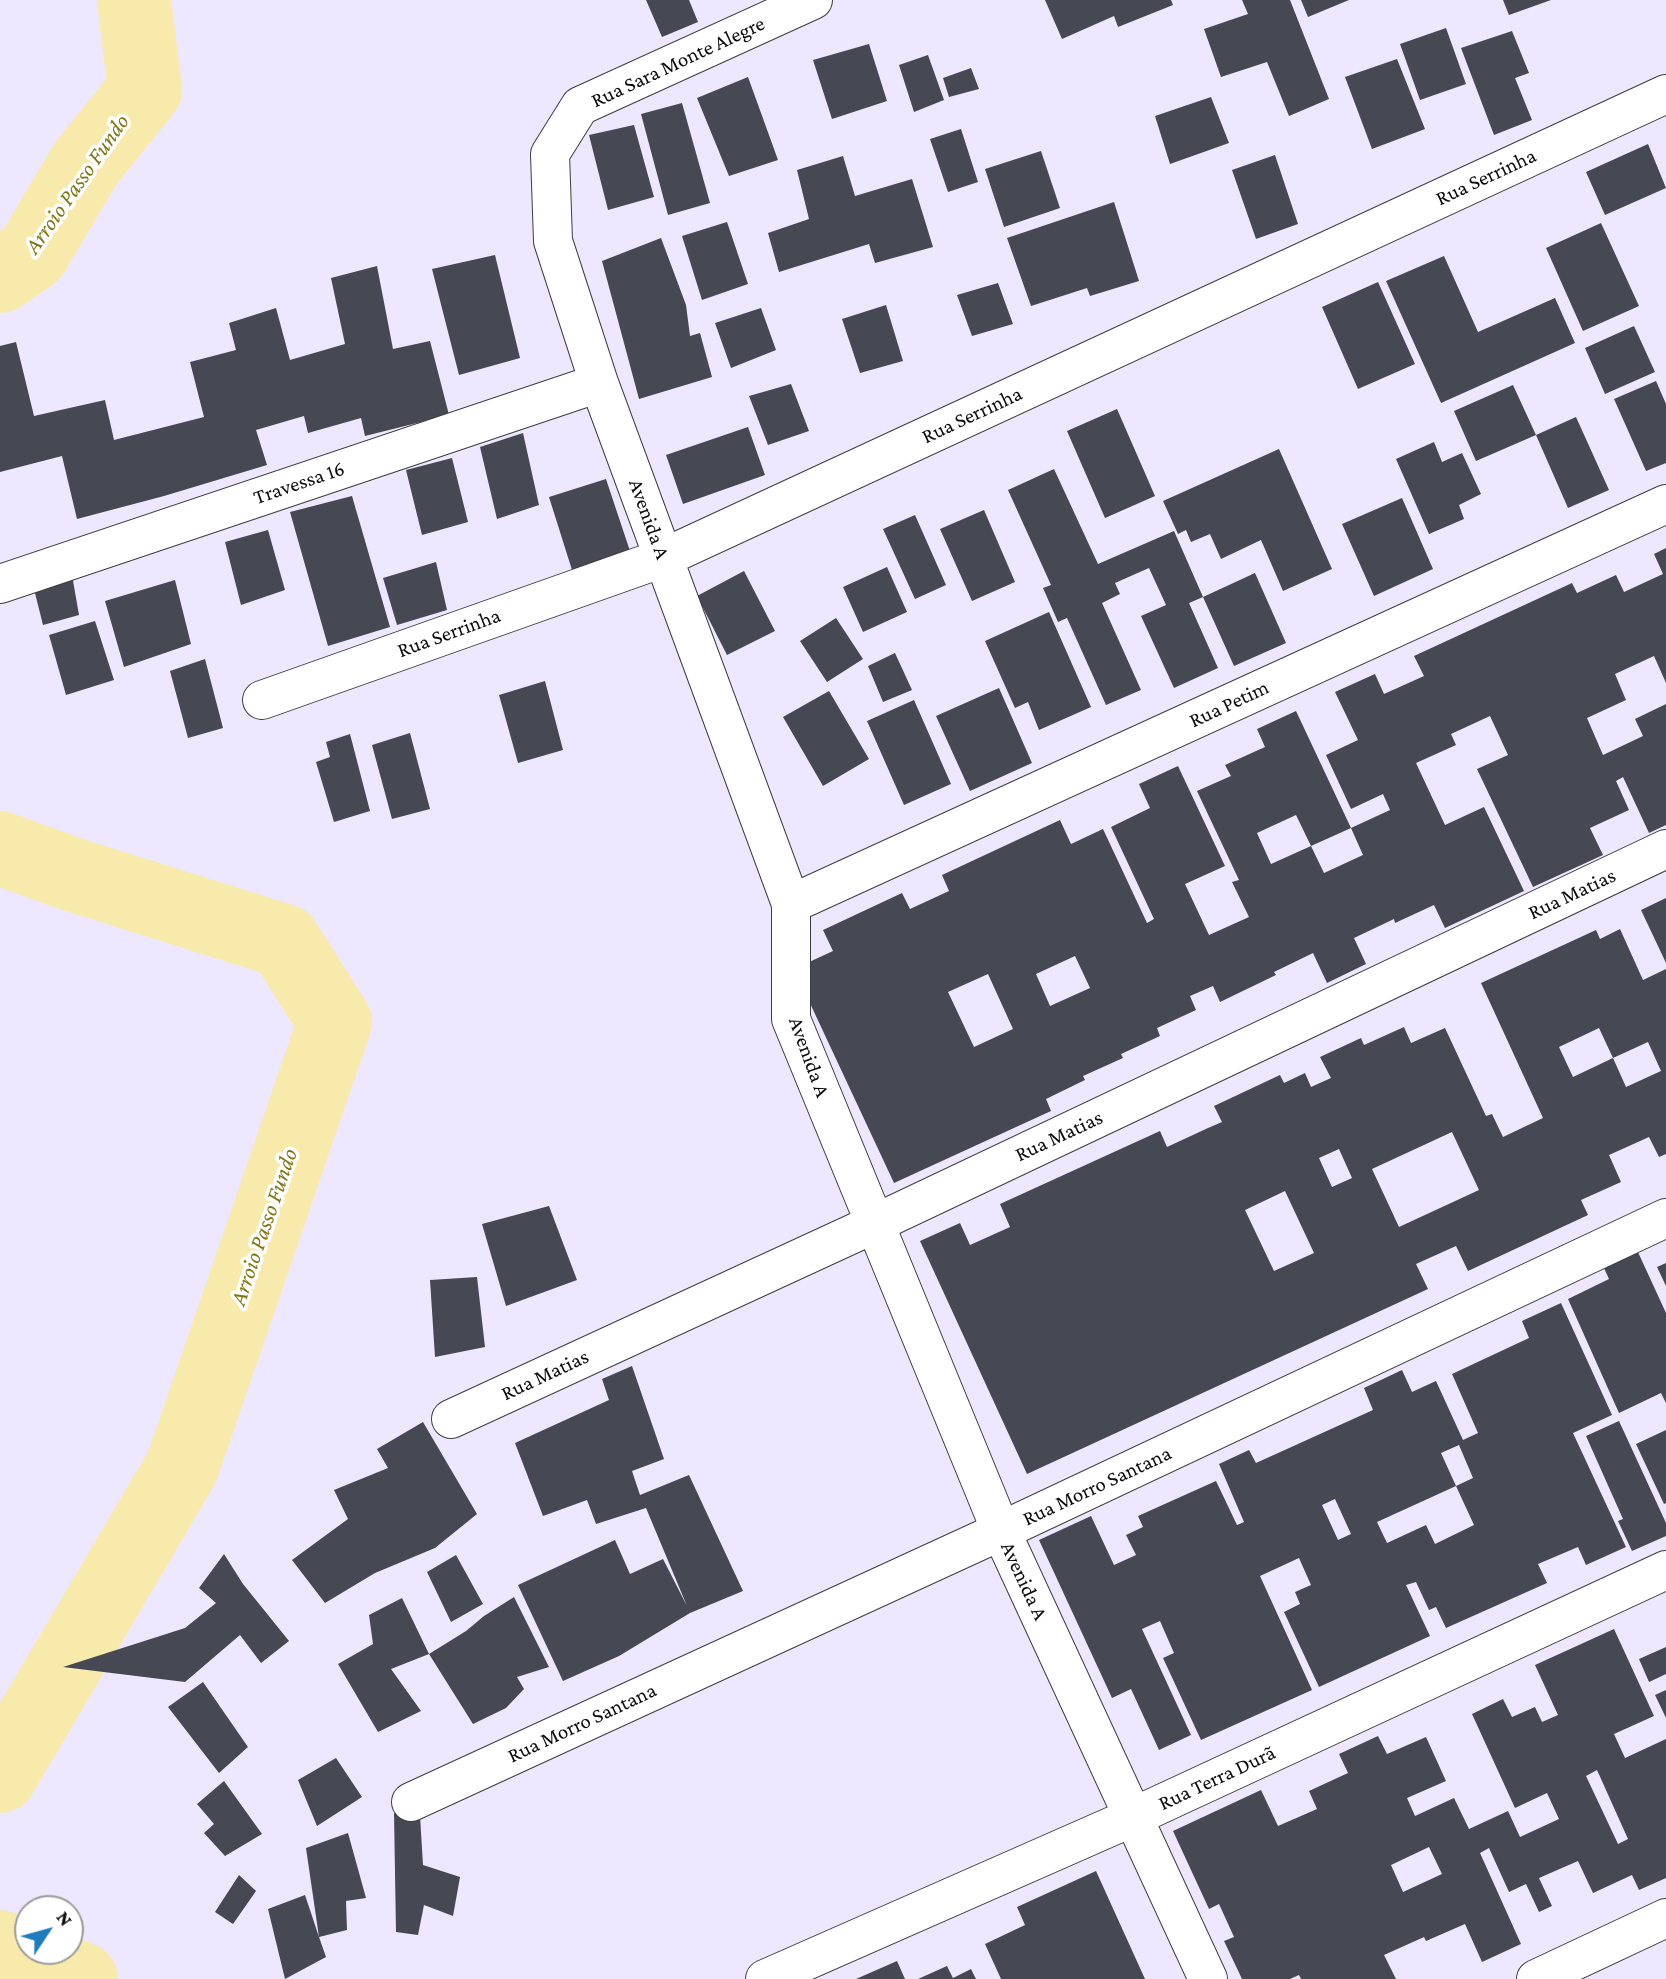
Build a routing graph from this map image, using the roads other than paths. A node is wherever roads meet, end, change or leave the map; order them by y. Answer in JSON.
{"nodes":[{"id":1,"x":813,"y":0,"type":"edge"},
{"id":2,"x":1666,"y":94,"type":"edge"},
{"id":3,"x":580,"y":106,"type":"joint"},
{"id":4,"x":598,"y":383,"type":"junction"},
{"id":5,"x":1666,"y":504,"type":"edge"},
{"id":6,"x":663,"y":558,"type":"junction"},
{"id":7,"x":0,"y":584,"type":"edge"},
{"id":8,"x":262,"y":699,"type":"dead end"},
{"id":9,"x":1666,"y":849,"type":"edge"},
{"id":10,"x":791,"y":904,"type":"junction"},
{"id":11,"x":1666,"y":1218,"type":"edge"},
{"id":12,"x":874,"y":1224,"type":"junction"},
{"id":13,"x":451,"y":1419,"type":"dead end"},
{"id":14,"x":1001,"y":1531,"type":"junction"},
{"id":15,"x":1666,"y":1570,"type":"edge"},
{"id":16,"x":411,"y":1801,"type":"dead end"},
{"id":17,"x":1133,"y":1817,"type":"junction"},
{"id":18,"x":1666,"y":1917,"type":"edge"},
{"id":19,"x":765,"y":1979,"type":"edge"},
{"id":20,"x":1208,"y":1979,"type":"edge"},
{"id":21,"x":1536,"y":1979,"type":"edge"}],
"edges":[{"from":1,"to":3,"type":"street","name":"Rua Sara Monte Alegre"},
{"from":2,"to":6,"type":"street","name":"Rua Serrinha"},
{"from":3,"to":4,"type":"street","name":"Avenida A"},
{"from":4,"to":6,"type":"street","name":"Avenida A"},
{"from":4,"to":7,"type":"street","name":"Travessa 16"},
{"from":5,"to":10,"type":"street","name":"Rua Petim"},
{"from":6,"to":8,"type":"street","name":"Rua Serrinha"},
{"from":6,"to":10,"type":"street","name":"Avenida A"},
{"from":9,"to":12,"type":"street","name":"Rua Matias"},
{"from":10,"to":12,"type":"street","name":"Avenida A"},
{"from":11,"to":14,"type":"street","name":"Rua Morro Santana"},
{"from":12,"to":13,"type":"street","name":"Rua Matias"},
{"from":12,"to":14,"type":"street","name":"Avenida A"},
{"from":14,"to":16,"type":"street","name":"Rua Morro Santana"},
{"from":14,"to":17,"type":"street","name":"Avenida A"},
{"from":15,"to":17,"type":"street","name":"Rua Terra Durã"},
{"from":17,"to":19,"type":"street","name":"Rua Terra Durã"},
{"from":17,"to":20,"type":"street","name":"Avenida A"},
{"from":18,"to":21,"type":"street"}]}
